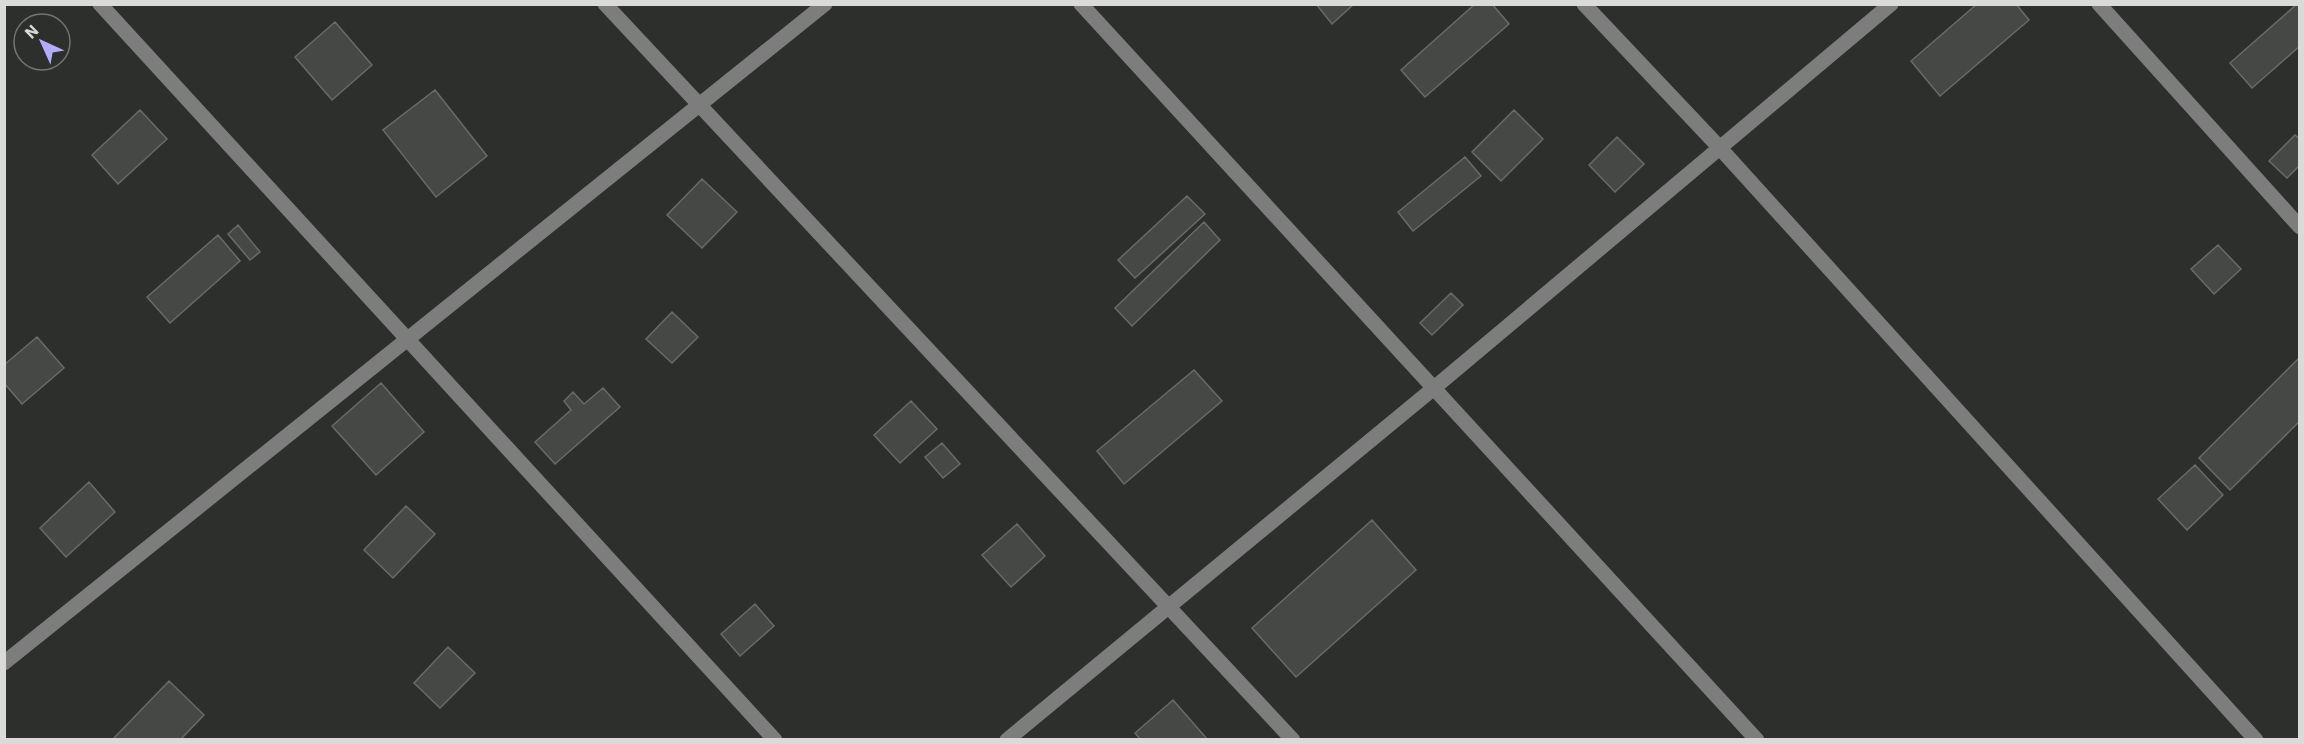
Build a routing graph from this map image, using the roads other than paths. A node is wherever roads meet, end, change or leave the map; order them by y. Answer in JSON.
{"nodes":[{"id":1,"x":100,"y":4,"type":"edge"},
{"id":2,"x":605,"y":4,"type":"edge"},
{"id":3,"x":825,"y":4,"type":"edge"},
{"id":4,"x":1081,"y":4,"type":"edge"},
{"id":5,"x":1584,"y":4,"type":"edge"},
{"id":6,"x":1892,"y":4,"type":"edge"},
{"id":7,"x":2099,"y":4,"type":"edge"},
{"id":8,"x":699,"y":105,"type":"junction"},
{"id":9,"x":1719,"y":147,"type":"junction"},
{"id":10,"x":2300,"y":227,"type":"edge"},
{"id":11,"x":408,"y":340,"type":"junction"},
{"id":12,"x":1434,"y":388,"type":"junction"},
{"id":13,"x":1168,"y":606,"type":"junction"},
{"id":14,"x":4,"y":663,"type":"edge"},
{"id":15,"x":775,"y":740,"type":"edge"},
{"id":16,"x":1007,"y":740,"type":"edge"},
{"id":17,"x":1293,"y":740,"type":"edge"},
{"id":18,"x":1757,"y":740,"type":"edge"},
{"id":19,"x":2256,"y":740,"type":"edge"}],
"edges":[{"from":1,"to":11,"type":"street"},
{"from":2,"to":8,"type":"street"},
{"from":3,"to":8,"type":"street"},
{"from":4,"to":12,"type":"street"},
{"from":5,"to":9,"type":"street"},
{"from":6,"to":9,"type":"street"},
{"from":7,"to":10,"type":"street"},
{"from":8,"to":11,"type":"street"},
{"from":8,"to":13,"type":"street"},
{"from":9,"to":12,"type":"street"},
{"from":9,"to":19,"type":"street"},
{"from":11,"to":14,"type":"street"},
{"from":11,"to":15,"type":"street"},
{"from":12,"to":13,"type":"street"},
{"from":12,"to":18,"type":"street"},
{"from":13,"to":16,"type":"street"},
{"from":13,"to":17,"type":"street"}]}
